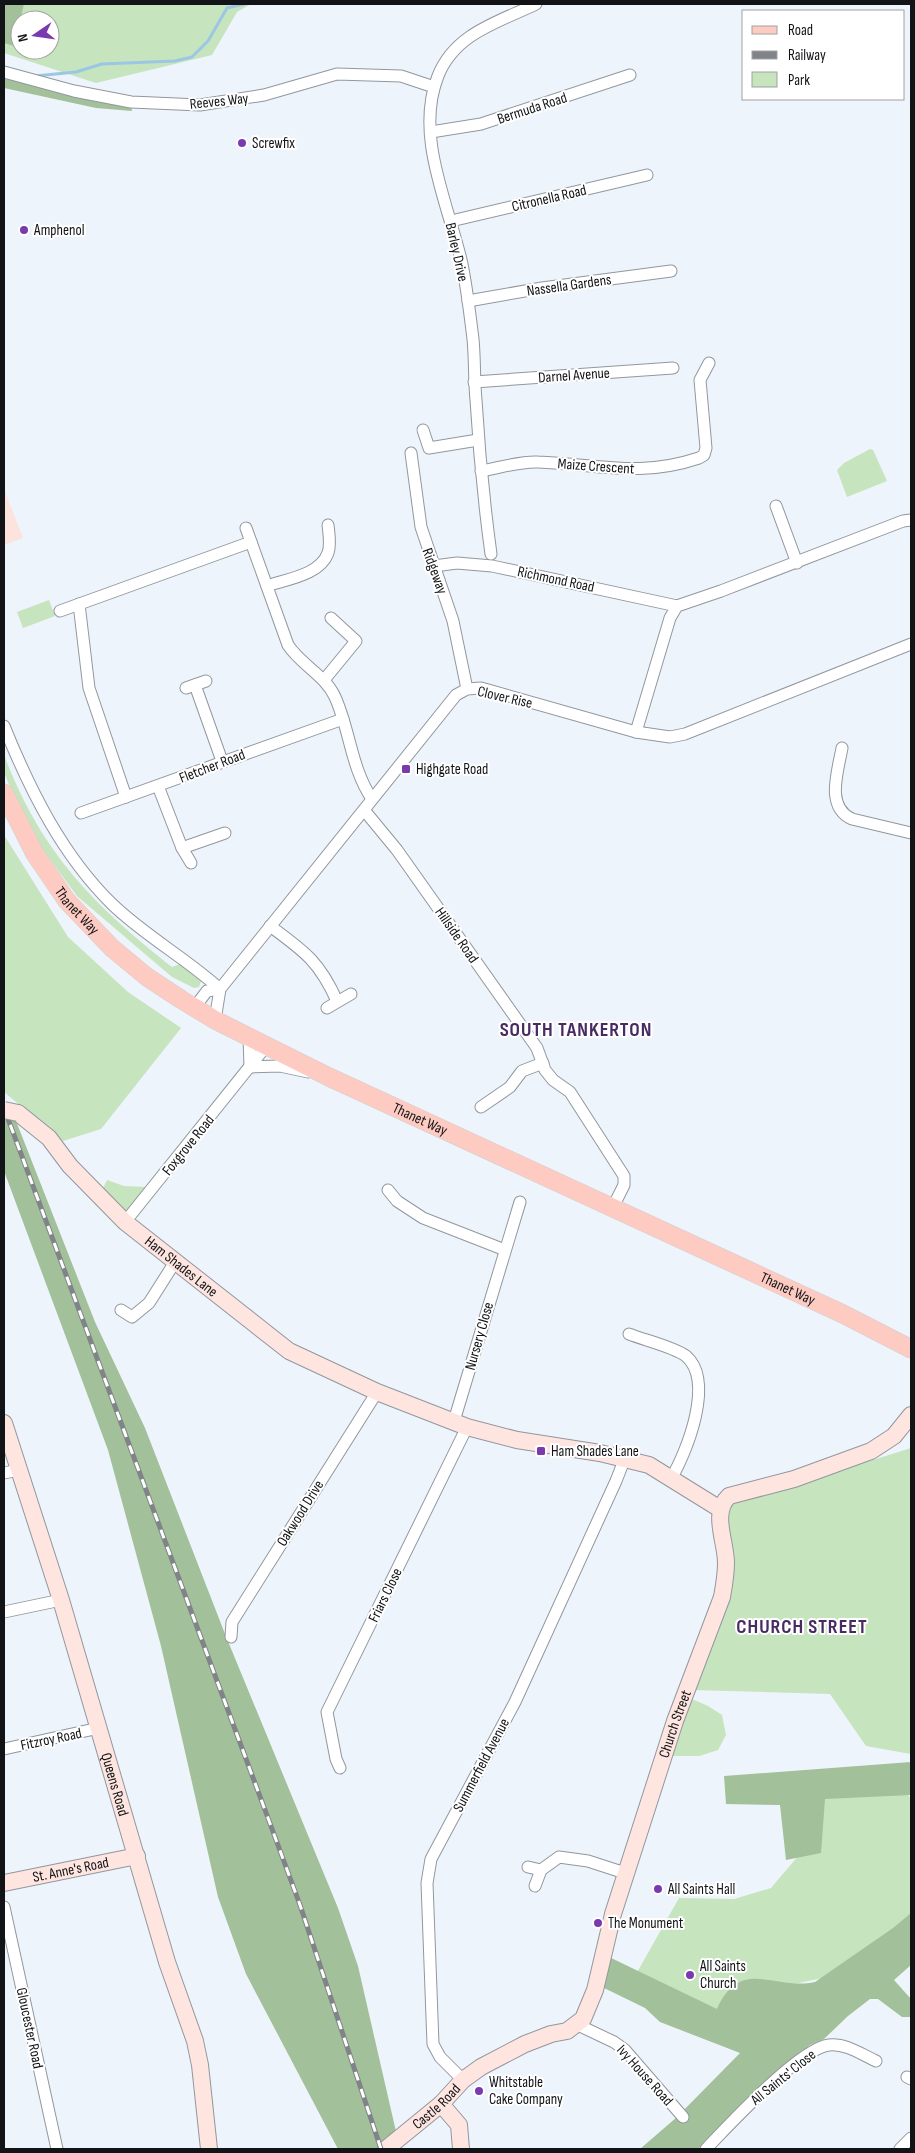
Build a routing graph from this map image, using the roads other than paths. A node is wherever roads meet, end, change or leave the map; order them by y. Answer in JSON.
{"nodes":[{"id":1,"x":536,"y":4,"type":"edge"},
{"id":2,"x":6,"y":72,"type":"edge"},
{"id":3,"x":630,"y":75,"type":"dead end"},
{"id":4,"x":434,"y":87,"type":"junction"},
{"id":5,"x":431,"y":132,"type":"junction"},
{"id":6,"x":647,"y":175,"type":"dead end"},
{"id":7,"x":451,"y":221,"type":"junction"},
{"id":8,"x":671,"y":271,"type":"dead end"},
{"id":9,"x":468,"y":301,"type":"junction"},
{"id":10,"x":709,"y":362,"type":"dead end"},
{"id":11,"x":673,"y":368,"type":"dead end"},
{"id":12,"x":474,"y":382,"type":"junction"},
{"id":13,"x":423,"y":430,"type":"dead end"},
{"id":14,"x":478,"y":440,"type":"junction"},
{"id":15,"x":411,"y":453,"type":"dead end"},
{"id":16,"x":481,"y":471,"type":"junction"},
{"id":17,"x":776,"y":506,"type":"dead end"},
{"id":18,"x":911,"y":520,"type":"edge"},
{"id":19,"x":328,"y":525,"type":"dead end"},
{"id":20,"x":246,"y":528,"type":"dead end"},
{"id":21,"x":251,"y":542,"type":"junction"},
{"id":22,"x":491,"y":554,"type":"dead end"},
{"id":23,"x":797,"y":562,"type":"junction"},
{"id":24,"x":434,"y":566,"type":"junction"},
{"id":25,"x":267,"y":586,"type":"junction"},
{"id":26,"x":79,"y":604,"type":"junction"},
{"id":27,"x":677,"y":606,"type":"junction"},
{"id":28,"x":60,"y":611,"type":"dead end"},
{"id":29,"x":331,"y":618,"type":"dead end"},
{"id":30,"x":911,"y":644,"type":"edge"},
{"id":31,"x":324,"y":680,"type":"junction"},
{"id":32,"x":196,"y":685,"type":"dead end"},
{"id":33,"x":467,"y":689,"type":"junction"},
{"id":34,"x":343,"y":719,"type":"junction"},
{"id":35,"x":4,"y":726,"type":"edge"},
{"id":36,"x":636,"y":732,"type":"junction"},
{"id":37,"x":842,"y":748,"type":"dead end"},
{"id":38,"x":222,"y":761,"type":"junction"},
{"id":39,"x":158,"y":786,"type":"junction"},
{"id":40,"x":4,"y":793,"type":"edge"},
{"id":41,"x":126,"y":797,"type":"junction"},
{"id":42,"x":372,"y":799,"type":"junction"},
{"id":43,"x":364,"y":810,"type":"junction"},
{"id":44,"x":81,"y":813,"type":"dead end"},
{"id":45,"x":226,"y":833,"type":"dead end"},
{"id":46,"x":911,"y":833,"type":"edge"},
{"id":47,"x":182,"y":848,"type":"junction"},
{"id":48,"x":191,"y":863,"type":"dead end"},
{"id":49,"x":270,"y":926,"type":"junction"},
{"id":50,"x":220,"y":989,"type":"junction"},
{"id":51,"x":351,"y":994,"type":"dead end"},
{"id":52,"x":337,"y":1001,"type":"junction"},
{"id":53,"x":194,"y":1008,"type":"junction"},
{"id":54,"x":327,"y":1008,"type":"dead end"},
{"id":55,"x":215,"y":1020,"type":"junction"},
{"id":56,"x":249,"y":1037,"type":"junction"},
{"id":57,"x":267,"y":1045,"type":"junction"},
{"id":58,"x":543,"y":1064,"type":"junction"},
{"id":59,"x":250,"y":1067,"type":"junction"},
{"id":60,"x":329,"y":1077,"type":"junction"},
{"id":61,"x":481,"y":1107,"type":"dead end"},
{"id":62,"x":11,"y":1112,"type":"edge"},
{"id":63,"x":388,"y":1190,"type":"dead end"},
{"id":64,"x":520,"y":1202,"type":"dead end"},
{"id":65,"x":612,"y":1209,"type":"junction"},
{"id":66,"x":125,"y":1222,"type":"junction"},
{"id":67,"x":504,"y":1250,"type":"junction"},
{"id":68,"x":175,"y":1262,"type":"junction"},
{"id":69,"x":121,"y":1310,"type":"dead end"},
{"id":70,"x":629,"y":1334,"type":"dead end"},
{"id":71,"x":911,"y":1349,"type":"edge"},
{"id":72,"x":377,"y":1392,"type":"junction"},
{"id":73,"x":911,"y":1415,"type":"edge"},
{"id":74,"x":4,"y":1423,"type":"edge"},
{"id":75,"x":461,"y":1424,"type":"junction"},
{"id":76,"x":625,"y":1458,"type":"junction"},
{"id":77,"x":11,"y":1472,"type":"edge"},
{"id":78,"x":672,"y":1478,"type":"junction"},
{"id":79,"x":720,"y":1509,"type":"junction"},
{"id":80,"x":61,"y":1600,"type":"junction"},
{"id":81,"x":4,"y":1612,"type":"edge"},
{"id":82,"x":231,"y":1637,"type":"dead end"},
{"id":83,"x":99,"y":1728,"type":"junction"},
{"id":84,"x":4,"y":1749,"type":"edge"},
{"id":85,"x":340,"y":1768,"type":"dead end"},
{"id":86,"x":137,"y":1856,"type":"junction"},
{"id":87,"x":528,"y":1867,"type":"dead end"},
{"id":88,"x":541,"y":1870,"type":"junction"},
{"id":89,"x":625,"y":1873,"type":"junction"},
{"id":90,"x":4,"y":1883,"type":"edge"},
{"id":91,"x":535,"y":1886,"type":"dead end"},
{"id":92,"x":4,"y":1906,"type":"edge"},
{"id":93,"x":578,"y":2025,"type":"junction"},
{"id":94,"x":876,"y":2061,"type":"dead end"},
{"id":95,"x":463,"y":2080,"type":"junction"},
{"id":96,"x":441,"y":2104,"type":"junction"},
{"id":97,"x":682,"y":2117,"type":"dead end"},
{"id":98,"x":911,"y":2138,"type":"edge"},
{"id":99,"x":392,"y":2145,"type":"edge"},
{"id":100,"x":57,"y":2149,"type":"edge"},
{"id":101,"x":209,"y":2149,"type":"edge"},
{"id":102,"x":461,"y":2149,"type":"edge"},
{"id":103,"x":706,"y":2149,"type":"edge"},
{"id":104,"x":900,"y":2149,"type":"edge"}],
"edges":[{"from":1,"to":4,"type":"street","name":"Barley Drive"},
{"from":2,"to":4,"type":"street","name":"Reeves Way"},
{"from":3,"to":5,"type":"street","name":"Bermuda Road"},
{"from":4,"to":5,"type":"street","name":"Barley Drive"},
{"from":5,"to":7,"type":"street","name":"Barley Drive"},
{"from":6,"to":7,"type":"street","name":"Citronella Road"},
{"from":7,"to":9,"type":"street","name":"Barley Drive"},
{"from":8,"to":9,"type":"street","name":"Nassella Gardens"},
{"from":9,"to":12,"type":"street","name":"Barley Drive"},
{"from":10,"to":16,"type":"street","name":"Maize Crescent"},
{"from":11,"to":12,"type":"street","name":"Darnel Avenue"},
{"from":12,"to":14,"type":"street","name":"Barley Drive"},
{"from":13,"to":14,"type":"street"},
{"from":14,"to":16,"type":"street","name":"Barley Drive"},
{"from":15,"to":24,"type":"street","name":"Ridgeway"},
{"from":16,"to":22,"type":"street","name":"Barley Drive"},
{"from":17,"to":23,"type":"street"},
{"from":18,"to":23,"type":"street"},
{"from":19,"to":25,"type":"street"},
{"from":20,"to":21,"type":"street"},
{"from":21,"to":25,"type":"street"},
{"from":21,"to":26,"type":"street"},
{"from":23,"to":27,"type":"street"},
{"from":24,"to":27,"type":"street","name":"Richmond Road"},
{"from":24,"to":33,"type":"street","name":"Ridgeway"},
{"from":25,"to":31,"type":"street"},
{"from":26,"to":28,"type":"street"},
{"from":26,"to":41,"type":"street"},
{"from":27,"to":36,"type":"street"},
{"from":29,"to":31,"type":"street"},
{"from":30,"to":36,"type":"street","name":"Clover Rise"},
{"from":31,"to":34,"type":"street"},
{"from":32,"to":38,"type":"street"},
{"from":33,"to":36,"type":"street","name":"Clover Rise"},
{"from":33,"to":42,"type":"street","name":"Clover Rise"},
{"from":34,"to":38,"type":"street","name":"Fletcher Road"},
{"from":34,"to":42,"type":"street"},
{"from":35,"to":50,"type":"street"},
{"from":37,"to":46,"type":"street"},
{"from":38,"to":39,"type":"street","name":"Fletcher Road"},
{"from":39,"to":41,"type":"street","name":"Fletcher Road"},
{"from":39,"to":47,"type":"street"},
{"from":40,"to":53,"type":"main road","name":"Thanet Way"},
{"from":41,"to":44,"type":"street","name":"Fletcher Road"},
{"from":42,"to":43,"type":"street","name":"Clover Rise"},
{"from":43,"to":49,"type":"street","name":"Clover Rise"},
{"from":43,"to":58,"type":"street","name":"Hillside Road"},
{"from":45,"to":47,"type":"street"},
{"from":47,"to":48,"type":"street"},
{"from":49,"to":50,"type":"street","name":"Clover Rise"},
{"from":49,"to":52,"type":"street"},
{"from":50,"to":53,"type":"street","name":"Clover Rise"},
{"from":50,"to":55,"type":"street","name":"Clover Rise"},
{"from":51,"to":52,"type":"street"},
{"from":52,"to":54,"type":"street"},
{"from":53,"to":55,"type":"main road","name":"Thanet Way"},
{"from":55,"to":56,"type":"main road","name":"Thanet Way"},
{"from":56,"to":57,"type":"main road","name":"Thanet Way"},
{"from":56,"to":59,"type":"street"},
{"from":57,"to":59,"type":"street","name":"Foxgrove Road"},
{"from":57,"to":60,"type":"main road","name":"Thanet Way"},
{"from":58,"to":61,"type":"street"},
{"from":58,"to":65,"type":"street","name":"Hillside Road"},
{"from":59,"to":60,"type":"street"},
{"from":59,"to":66,"type":"street","name":"Foxgrove Road"},
{"from":60,"to":65,"type":"main road","name":"Thanet Way"},
{"from":62,"to":66,"type":"street","name":"Ham Shades Lane"},
{"from":63,"to":67,"type":"street"},
{"from":64,"to":67,"type":"street","name":"Nursery Close"},
{"from":65,"to":71,"type":"main road","name":"Thanet Way"},
{"from":66,"to":68,"type":"street","name":"Ham Shades Lane"},
{"from":67,"to":75,"type":"street","name":"Nursery Close"},
{"from":68,"to":69,"type":"street"},
{"from":68,"to":72,"type":"street","name":"Ham Shades Lane"},
{"from":70,"to":78,"type":"street"},
{"from":72,"to":75,"type":"street","name":"Ham Shades Lane"},
{"from":72,"to":82,"type":"street","name":"Oakwood Drive"},
{"from":73,"to":79,"type":"street"},
{"from":74,"to":77,"type":"street","name":"Queens Road"},
{"from":75,"to":76,"type":"street","name":"Ham Shades Lane"},
{"from":75,"to":85,"type":"street","name":"Friars Close"},
{"from":76,"to":78,"type":"street","name":"Ham Shades Lane"},
{"from":76,"to":95,"type":"street","name":"Summerfield Avenue"},
{"from":77,"to":80,"type":"street","name":"Queens Road"},
{"from":78,"to":79,"type":"street","name":"Ham Shades Lane"},
{"from":79,"to":89,"type":"street","name":"Church Street"},
{"from":80,"to":81,"type":"street"},
{"from":80,"to":83,"type":"street","name":"Queens Road"},
{"from":83,"to":84,"type":"street","name":"Fitzroy Road"},
{"from":83,"to":86,"type":"street","name":"Queens Road"},
{"from":86,"to":90,"type":"street","name":"St. Anne's Road"},
{"from":86,"to":101,"type":"street","name":"Queens Road"},
{"from":87,"to":88,"type":"street"},
{"from":88,"to":89,"type":"street"},
{"from":88,"to":91,"type":"street"},
{"from":89,"to":93,"type":"street","name":"Church Street"},
{"from":92,"to":100,"type":"street","name":"Gloucester Road"},
{"from":93,"to":95,"type":"street"},
{"from":93,"to":97,"type":"street","name":"Ivy House Road"},
{"from":94,"to":103,"type":"street","name":"All Saints' Close"},
{"from":95,"to":96,"type":"street","name":"Castle Road"},
{"from":96,"to":99,"type":"street","name":"Castle Road"},
{"from":96,"to":102,"type":"street"},
{"from":98,"to":104,"type":"street"}]}
